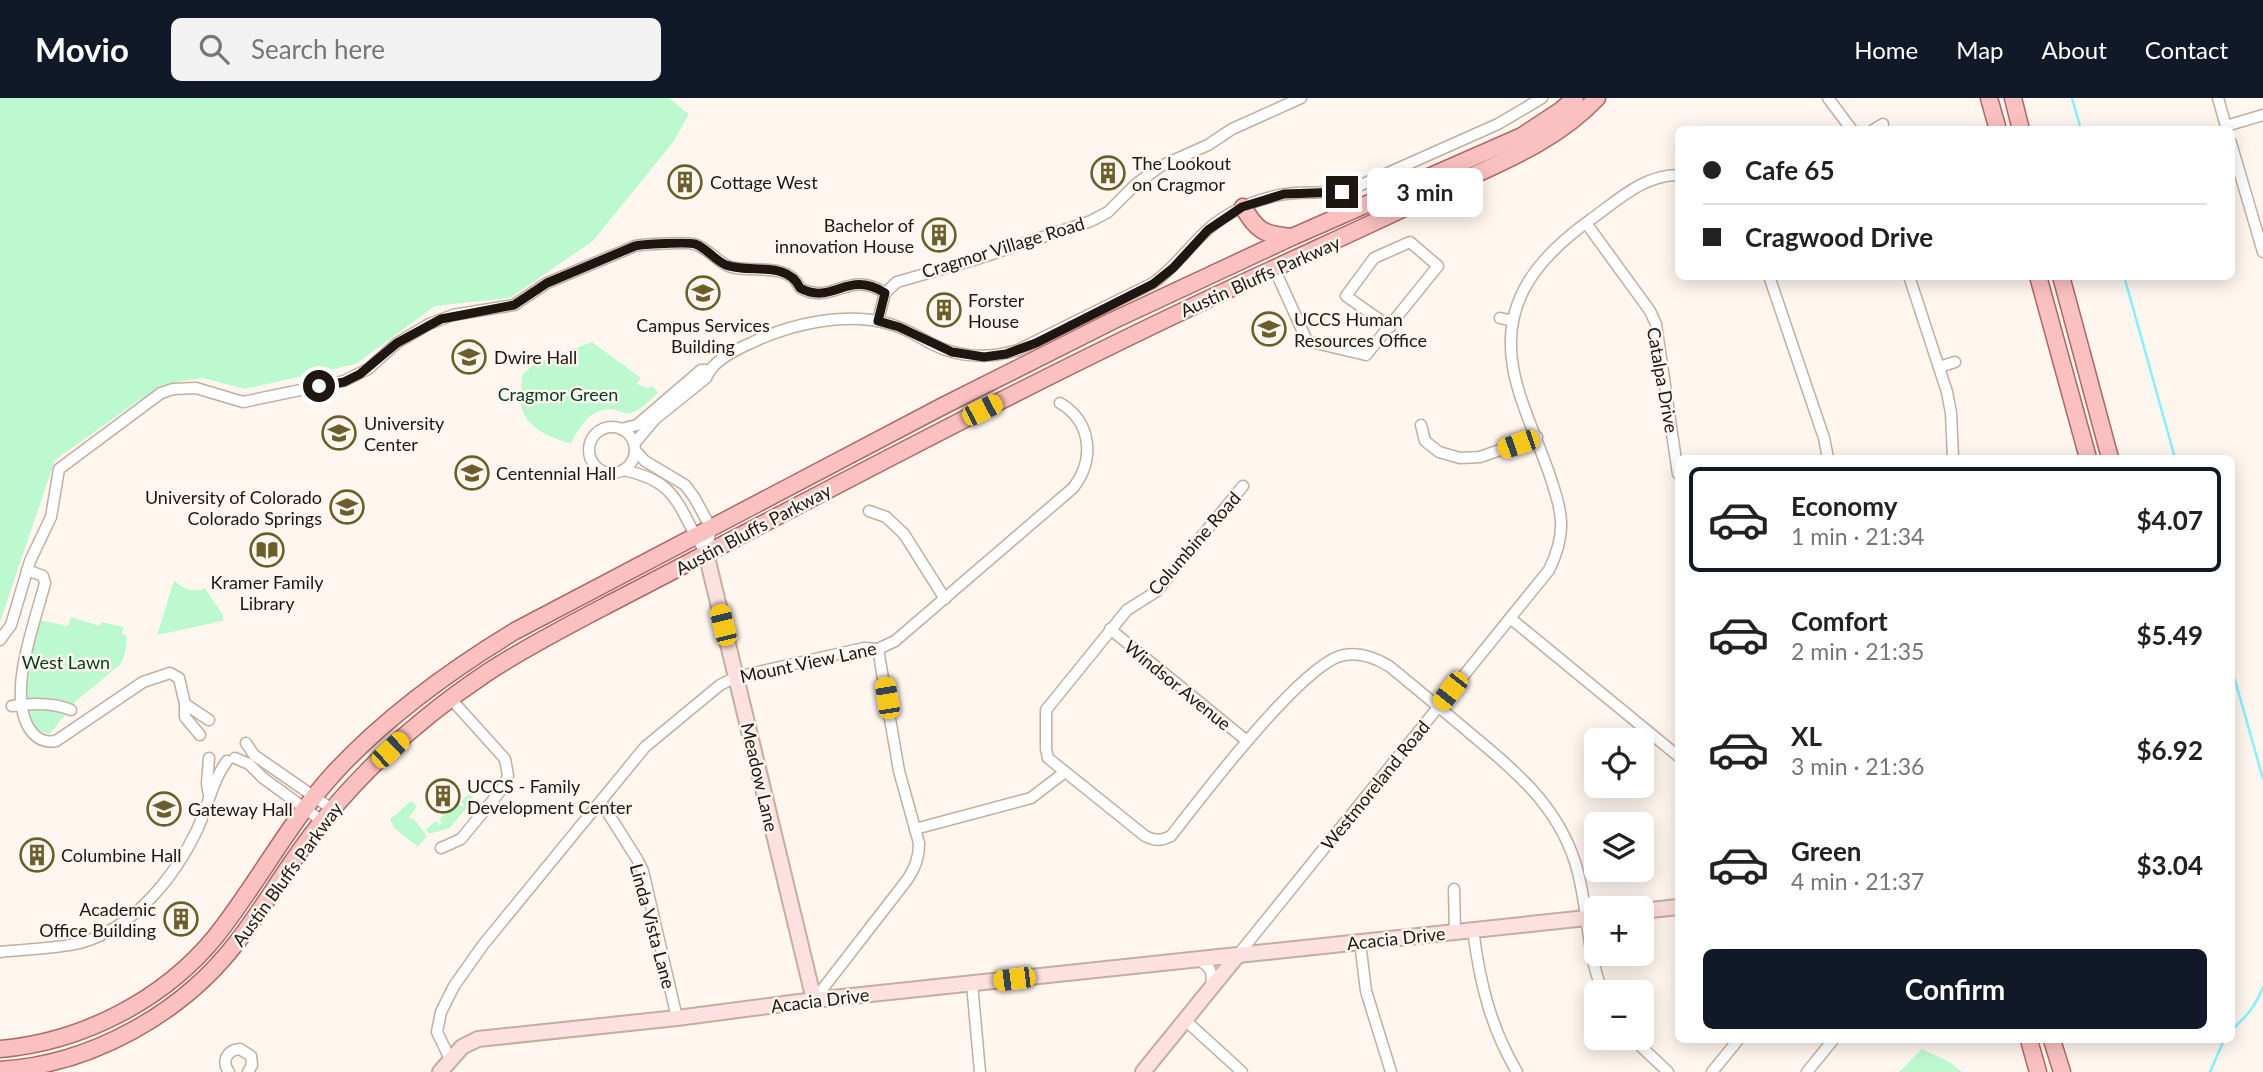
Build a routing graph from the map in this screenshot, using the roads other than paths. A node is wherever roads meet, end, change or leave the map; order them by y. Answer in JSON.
{"nodes":[{"id":1,"x":1301,"y":98,"type":"edge"},
{"id":2,"x":1542,"y":98,"type":"edge"},
{"id":3,"x":1575,"y":98,"type":"edge"},
{"id":4,"x":1597,"y":98,"type":"edge"},
{"id":5,"x":1828,"y":98,"type":"edge"},
{"id":6,"x":1989,"y":98,"type":"edge"},
{"id":7,"x":2012,"y":98,"type":"edge"},
{"id":8,"x":2218,"y":98,"type":"edge"},
{"id":9,"x":2263,"y":115,"type":"edge"},
{"id":10,"x":1849,"y":126,"type":"edge"},
{"id":11,"x":1997,"y":126,"type":"edge"},
{"id":12,"x":2020,"y":126,"type":"edge"},
{"id":13,"x":2226,"y":126,"type":"edge"},
{"id":14,"x":2233,"y":126,"type":"edge"},
{"id":15,"x":2235,"y":156,"type":"edge"},
{"id":16,"x":1675,"y":176,"type":"edge"},
{"id":17,"x":1242,"y":207,"type":"junction"},
{"id":18,"x":1586,"y":223,"type":"junction"},
{"id":19,"x":1292,"y":237,"type":"junction"},
{"id":20,"x":2263,"y":251,"type":"edge"},
{"id":21,"x":1237,"y":263,"type":"junction"},
{"id":22,"x":1274,"y":268,"type":"junction"},
{"id":23,"x":1770,"y":280,"type":"edge"},
{"id":24,"x":1910,"y":280,"type":"edge"},
{"id":25,"x":2039,"y":280,"type":"edge"},
{"id":26,"x":2062,"y":280,"type":"edge"},
{"id":27,"x":885,"y":293,"type":"junction"},
{"id":28,"x":1500,"y":318,"type":"dead end"},
{"id":29,"x":878,"y":321,"type":"junction"},
{"id":30,"x":1513,"y":321,"type":"junction"},
{"id":31,"x":1390,"y":327,"type":"junction"},
{"id":32,"x":1955,"y":362,"type":"dead end"},
{"id":33,"x":1940,"y":367,"type":"junction"},
{"id":34,"x":709,"y":370,"type":"junction"},
{"id":35,"x":1060,"y":403,"type":"dead end"},
{"id":36,"x":1421,"y":425,"type":"dead end"},
{"id":37,"x":621,"y":429,"type":"junction"},
{"id":38,"x":1537,"y":437,"type":"junction"},
{"id":39,"x":635,"y":447,"type":"junction"},
{"id":40,"x":1675,"y":455,"type":"edge"},
{"id":41,"x":1827,"y":455,"type":"edge"},
{"id":42,"x":1954,"y":455,"type":"edge"},
{"id":43,"x":2087,"y":455,"type":"edge"},
{"id":44,"x":2109,"y":455,"type":"edge"},
{"id":45,"x":623,"y":470,"type":"junction"},
{"id":46,"x":1243,"y":486,"type":"dead end"},
{"id":47,"x":869,"y":511,"type":"dead end"},
{"id":48,"x":711,"y":528,"type":"junction"},
{"id":49,"x":694,"y":536,"type":"junction"},
{"id":50,"x":706,"y":553,"type":"junction"},
{"id":51,"x":27,"y":570,"type":"junction"},
{"id":52,"x":945,"y":599,"type":"junction"},
{"id":53,"x":1510,"y":618,"type":"junction"},
{"id":54,"x":1111,"y":629,"type":"junction"},
{"id":55,"x":0,"y":640,"type":"edge"},
{"id":56,"x":878,"y":649,"type":"junction"},
{"id":57,"x":736,"y":677,"type":"junction"},
{"id":58,"x":451,"y":699,"type":"junction"},
{"id":59,"x":185,"y":704,"type":"junction"},
{"id":60,"x":17,"y":705,"type":"junction"},
{"id":61,"x":1438,"y":706,"type":"junction"},
{"id":62,"x":71,"y":710,"type":"dead end"},
{"id":63,"x":209,"y":720,"type":"dead end"},
{"id":64,"x":200,"y":735,"type":"dead end"},
{"id":65,"x":1247,"y":741,"type":"junction"},
{"id":66,"x":246,"y":743,"type":"dead end"},
{"id":67,"x":1675,"y":754,"type":"edge"},
{"id":68,"x":209,"y":758,"type":"dead end"},
{"id":69,"x":1065,"y":772,"type":"junction"},
{"id":70,"x":209,"y":795,"type":"junction"},
{"id":71,"x":601,"y":802,"type":"junction"},
{"id":72,"x":310,"y":803,"type":"junction"},
{"id":73,"x":327,"y":815,"type":"junction"},
{"id":74,"x":915,"y":829,"type":"junction"},
{"id":75,"x":441,"y":848,"type":"dead end"},
{"id":76,"x":1454,"y":889,"type":"dead end"},
{"id":77,"x":1584,"y":899,"type":"edge"},
{"id":78,"x":1675,"y":907,"type":"edge"},
{"id":79,"x":1654,"y":910,"type":"edge"},
{"id":80,"x":1584,"y":918,"type":"edge"},
{"id":81,"x":1473,"y":930,"type":"junction"},
{"id":82,"x":1455,"y":932,"type":"junction"},
{"id":83,"x":1360,"y":942,"type":"junction"},
{"id":84,"x":0,"y":952,"type":"edge"},
{"id":85,"x":1237,"y":956,"type":"junction"},
{"id":86,"x":1197,"y":959,"type":"junction"},
{"id":87,"x":972,"y":984,"type":"junction"},
{"id":88,"x":1211,"y":988,"type":"junction"},
{"id":89,"x":814,"y":1000,"type":"junction"},
{"id":90,"x":677,"y":1018,"type":"junction"},
{"id":91,"x":1185,"y":1020,"type":"junction"},
{"id":92,"x":1736,"y":1043,"type":"edge"},
{"id":93,"x":1831,"y":1043,"type":"edge"},
{"id":94,"x":2030,"y":1043,"type":"edge"},
{"id":95,"x":2053,"y":1043,"type":"edge"},
{"id":96,"x":0,"y":1049,"type":"edge"},
{"id":97,"x":1645,"y":1050,"type":"edge"},
{"id":98,"x":450,"y":1059,"type":"junction"},
{"id":99,"x":0,"y":1070,"type":"edge"},
{"id":100,"x":229,"y":1072,"type":"edge"},
{"id":101,"x":248,"y":1072,"type":"edge"},
{"id":102,"x":440,"y":1072,"type":"edge"},
{"id":103,"x":980,"y":1072,"type":"edge"},
{"id":104,"x":1143,"y":1072,"type":"edge"},
{"id":105,"x":1242,"y":1072,"type":"edge"},
{"id":106,"x":1391,"y":1072,"type":"edge"},
{"id":107,"x":1517,"y":1072,"type":"edge"},
{"id":108,"x":1668,"y":1072,"type":"edge"},
{"id":109,"x":1712,"y":1072,"type":"edge"},
{"id":110,"x":1807,"y":1072,"type":"edge"},
{"id":111,"x":2038,"y":1072,"type":"edge"},
{"id":112,"x":2062,"y":1072,"type":"edge"}],
"edges":[{"from":1,"to":27,"type":"street","name":"Cragmor Village Road"},
{"from":2,"to":17,"type":"street"},
{"from":3,"to":19,"type":"main road","name":"Austin Bluffs Parkway"},
{"from":4,"to":22,"type":"main road","name":"Austin Bluffs Parkway"},
{"from":5,"to":10,"type":"street"},
{"from":6,"to":11,"type":"main road"},
{"from":7,"to":12,"type":"main road"},
{"from":8,"to":13,"type":"street"},
{"from":9,"to":14,"type":"street"},
{"from":15,"to":20,"type":"street"},
{"from":16,"to":18,"type":"street","name":"Westmoreland Road"},
{"from":17,"to":19,"type":"main road"},
{"from":17,"to":21,"type":"main road"},
{"from":17,"to":29,"type":"street"},
{"from":18,"to":30,"type":"street","name":"Westmoreland Road"},
{"from":18,"to":40,"type":"street","name":"Catalpa Drive"},
{"from":19,"to":21,"type":"main road","name":"Austin Bluffs Parkway"},
{"from":19,"to":22,"type":"main road"},
{"from":21,"to":48,"type":"main road","name":"Austin Bluffs Parkway"},
{"from":22,"to":31,"type":"street"},
{"from":22,"to":50,"type":"main road","name":"Austin Bluffs Parkway"},
{"from":23,"to":41,"type":"street"},
{"from":24,"to":33,"type":"street"},
{"from":25,"to":43,"type":"main road"},
{"from":26,"to":44,"type":"main road"},
{"from":27,"to":29,"type":"street"},
{"from":27,"to":51,"type":"street"},
{"from":28,"to":30,"type":"street"},
{"from":29,"to":34,"type":"street"},
{"from":30,"to":38,"type":"street","name":"Westmoreland Road"},
{"from":31,"to":31,"type":"street"},
{"from":32,"to":33,"type":"street"},
{"from":33,"to":42,"type":"street"},
{"from":34,"to":37,"type":"street"},
{"from":34,"to":39,"type":"street"},
{"from":35,"to":52,"type":"street","name":"Mount View Lane"},
{"from":36,"to":38,"type":"street"},
{"from":37,"to":39,"type":"street"},
{"from":37,"to":45,"type":"street"},
{"from":38,"to":53,"type":"street","name":"Westmoreland Road"},
{"from":39,"to":45,"type":"street"},
{"from":39,"to":48,"type":"street"},
{"from":45,"to":49,"type":"street","name":"Meadow Lane"},
{"from":46,"to":54,"type":"street","name":"Columbine Road"},
{"from":47,"to":52,"type":"street"},
{"from":48,"to":49,"type":"main road","name":"Austin Bluffs Parkway"},
{"from":48,"to":50,"type":"street","name":"Meadow Lane"},
{"from":49,"to":50,"type":"street","name":"Meadow Lane"},
{"from":49,"to":72,"type":"main road","name":"Austin Bluffs Parkway"},
{"from":50,"to":57,"type":"street","name":"Meadow Lane"},
{"from":50,"to":58,"type":"main road","name":"Austin Bluffs Parkway"},
{"from":51,"to":55,"type":"street"},
{"from":51,"to":60,"type":"street"},
{"from":52,"to":56,"type":"street","name":"Mount View Lane"},
{"from":53,"to":61,"type":"street","name":"Westmoreland Road"},
{"from":53,"to":67,"type":"street"},
{"from":54,"to":65,"type":"street","name":"Windsor Avenue"},
{"from":54,"to":69,"type":"street","name":"Columbine Road"},
{"from":56,"to":57,"type":"street","name":"Mount View Lane"},
{"from":56,"to":74,"type":"street"},
{"from":57,"to":71,"type":"street","name":"Mount View Lane"},
{"from":57,"to":89,"type":"street","name":"Meadow Lane"},
{"from":58,"to":73,"type":"main road","name":"Austin Bluffs Parkway"},
{"from":58,"to":75,"type":"street"},
{"from":59,"to":60,"type":"street"},
{"from":59,"to":63,"type":"street"},
{"from":59,"to":64,"type":"street"},
{"from":60,"to":62,"type":"street"},
{"from":61,"to":65,"type":"street","name":"Windsor Avenue"},
{"from":61,"to":77,"type":"street","name":"Windsor Avenue"},
{"from":61,"to":85,"type":"street","name":"Westmoreland Road"},
{"from":65,"to":69,"type":"street","name":"Columbine Road"},
{"from":66,"to":72,"type":"street"},
{"from":68,"to":70,"type":"street"},
{"from":69,"to":74,"type":"street"},
{"from":70,"to":72,"type":"street"},
{"from":70,"to":84,"type":"street"},
{"from":71,"to":90,"type":"street","name":"Linda Vista Lane"},
{"from":71,"to":98,"type":"street","name":"Mount View Lane"},
{"from":72,"to":73,"type":"street"},
{"from":72,"to":73,"type":"street"},
{"from":72,"to":96,"type":"main road","name":"Austin Bluffs Parkway"},
{"from":73,"to":99,"type":"main road","name":"Austin Bluffs Parkway"},
{"from":74,"to":89,"type":"street"},
{"from":76,"to":82,"type":"street"},
{"from":78,"to":79,"type":"street"},
{"from":80,"to":81,"type":"street","name":"Acacia Drive"},
{"from":81,"to":82,"type":"street","name":"Acacia Drive"},
{"from":81,"to":107,"type":"street"},
{"from":82,"to":83,"type":"street","name":"Acacia Drive"},
{"from":83,"to":85,"type":"street","name":"Acacia Drive"},
{"from":83,"to":106,"type":"street"},
{"from":85,"to":86,"type":"street","name":"Acacia Drive"},
{"from":85,"to":88,"type":"street","name":"Westmoreland Road"},
{"from":86,"to":87,"type":"street","name":"Acacia Drive"},
{"from":86,"to":88,"type":"street"},
{"from":87,"to":89,"type":"street","name":"Acacia Drive"},
{"from":87,"to":103,"type":"street"},
{"from":88,"to":91,"type":"street","name":"Westmoreland Road"},
{"from":89,"to":90,"type":"street","name":"Acacia Drive"},
{"from":90,"to":98,"type":"street","name":"Acacia Drive"},
{"from":91,"to":104,"type":"street","name":"Westmoreland Road"},
{"from":91,"to":105,"type":"street"},
{"from":92,"to":109,"type":"street"},
{"from":93,"to":110,"type":"street"},
{"from":94,"to":111,"type":"main road"},
{"from":95,"to":112,"type":"main road"},
{"from":97,"to":108,"type":"street"},
{"from":98,"to":102,"type":"street"},
{"from":100,"to":101,"type":"street"}]}
